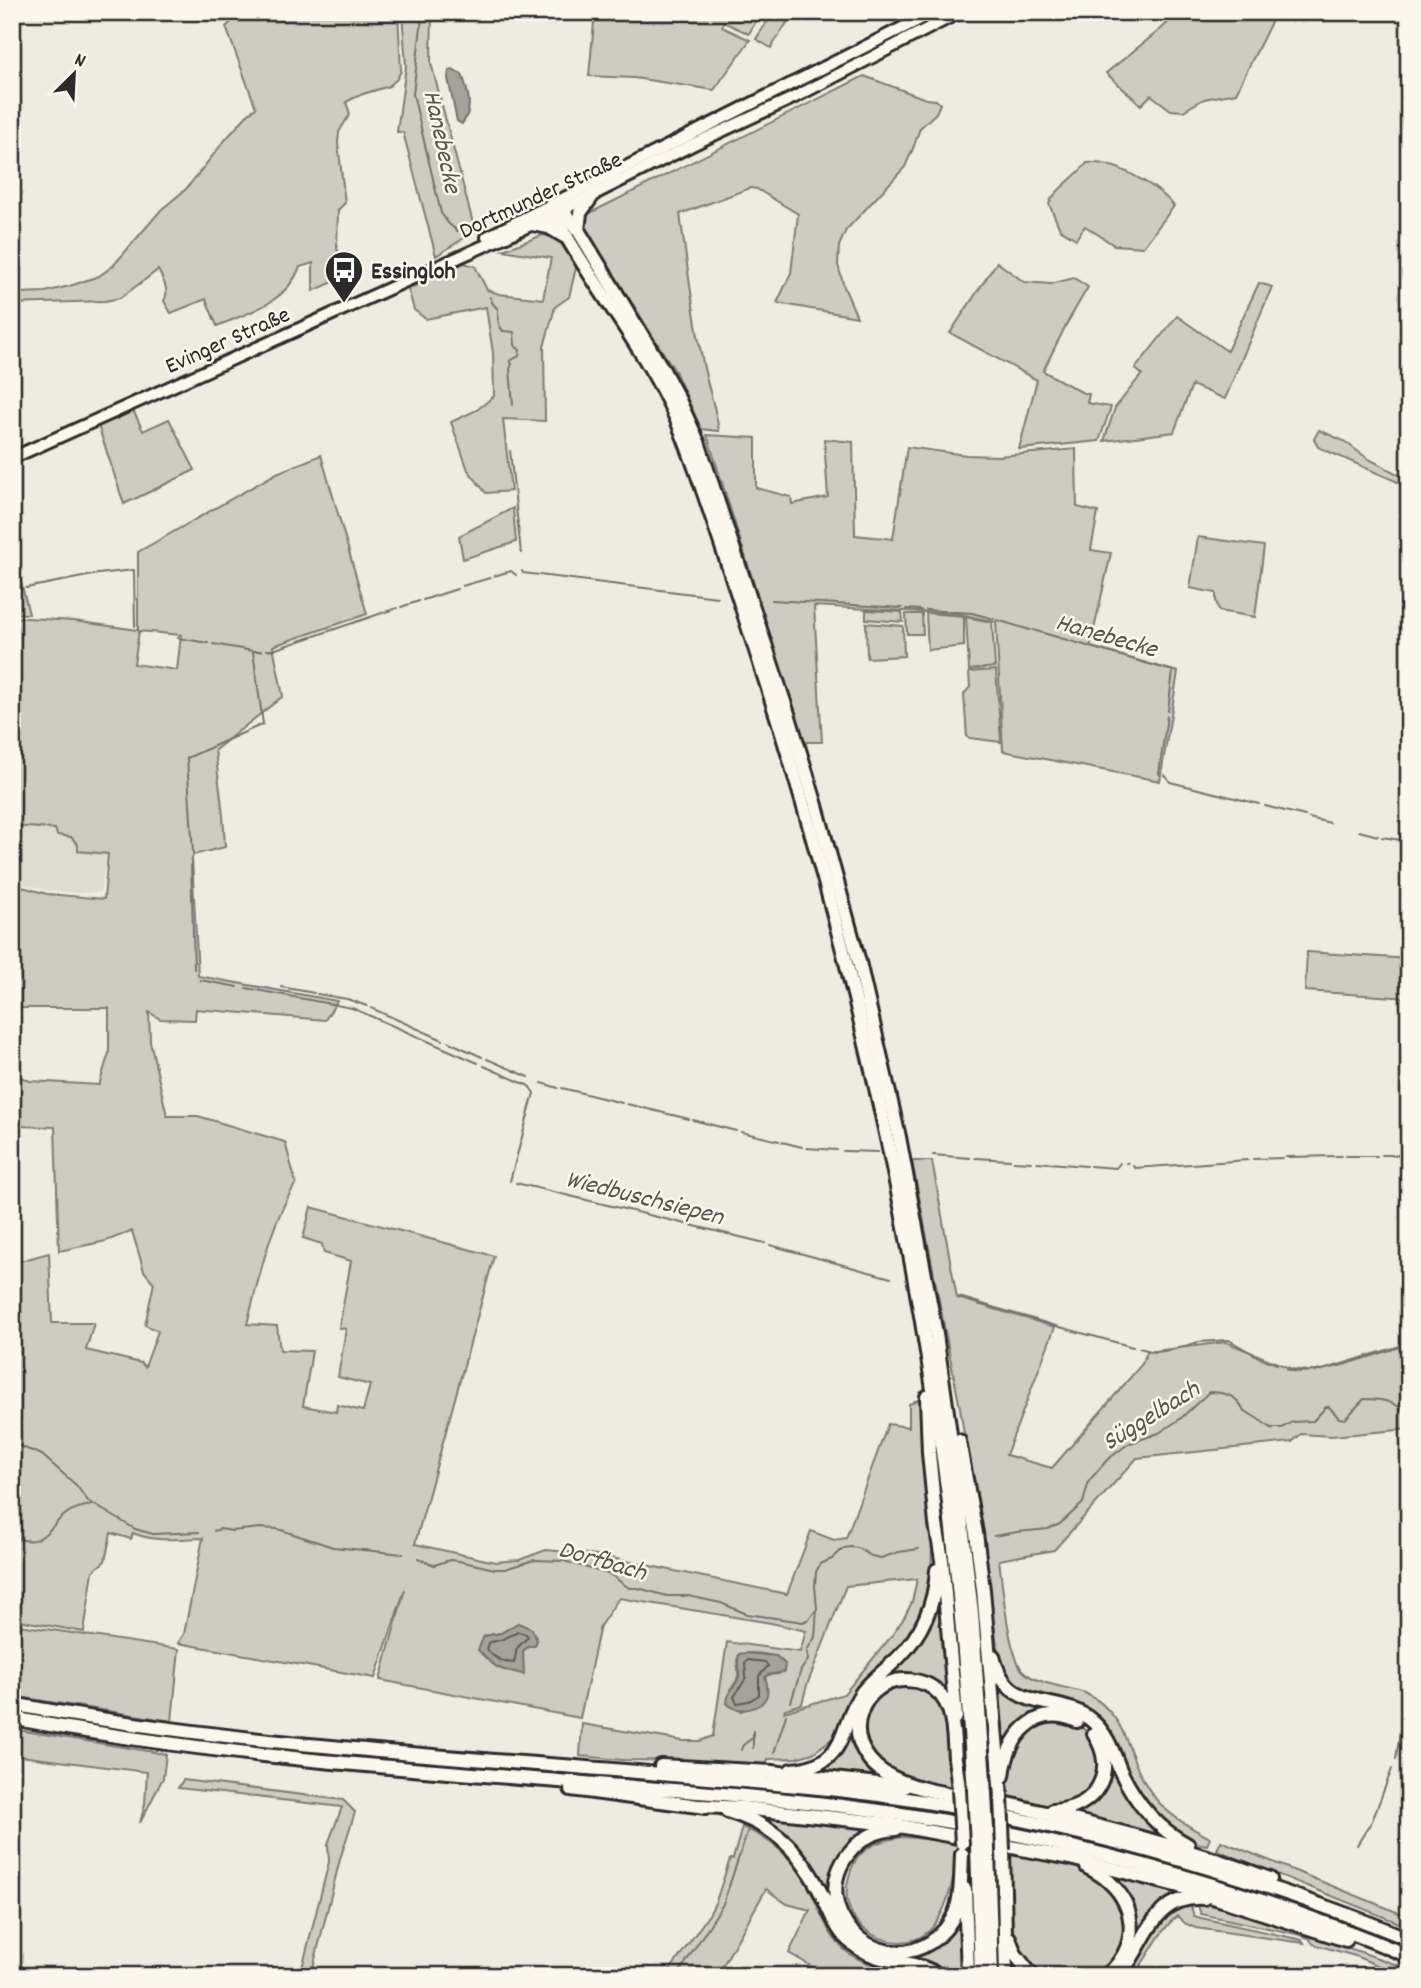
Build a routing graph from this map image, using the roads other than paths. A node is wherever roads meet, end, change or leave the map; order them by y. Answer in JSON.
{"nodes":[{"id":1,"x":934,"y":12,"type":"edge"},
{"id":2,"x":960,"y":12,"type":"edge"},
{"id":3,"x":593,"y":195,"type":"junction"},
{"id":4,"x":556,"y":207,"type":"junction"},
{"id":5,"x":532,"y":224,"type":"junction"},
{"id":6,"x":573,"y":234,"type":"junction"},
{"id":7,"x":458,"y":256,"type":"junction"},
{"id":8,"x":12,"y":458,"type":"edge"},
{"id":9,"x":930,"y":1338,"type":"junction"},
{"id":10,"x":936,"y":1524,"type":"junction"},
{"id":11,"x":983,"y":1590,"type":"junction"},
{"id":12,"x":12,"y":1704,"type":"edge"},
{"id":13,"x":12,"y":1718,"type":"edge"},
{"id":14,"x":562,"y":1766,"type":"junction"},
{"id":15,"x":772,"y":1772,"type":"junction"},
{"id":16,"x":520,"y":1778,"type":"junction"},
{"id":17,"x":959,"y":1789,"type":"junction"},
{"id":18,"x":935,"y":1791,"type":"junction"},
{"id":19,"x":1001,"y":1796,"type":"junction"},
{"id":20,"x":701,"y":1806,"type":"junction"},
{"id":21,"x":1020,"y":1807,"type":"junction"},
{"id":22,"x":929,"y":1830,"type":"junction"},
{"id":23,"x":983,"y":1847,"type":"junction"},
{"id":24,"x":962,"y":1849,"type":"junction"},
{"id":25,"x":1060,"y":1857,"type":"junction"},
{"id":26,"x":1216,"y":1860,"type":"junction"},
{"id":27,"x":1004,"y":1886,"type":"junction"},
{"id":28,"x":1235,"y":1906,"type":"junction"},
{"id":29,"x":1356,"y":1918,"type":"junction"},
{"id":30,"x":1409,"y":1939,"type":"edge"},
{"id":31,"x":1388,"y":1947,"type":"junction"},
{"id":32,"x":1409,"y":1956,"type":"edge"},
{"id":33,"x":939,"y":1976,"type":"edge"},
{"id":34,"x":968,"y":1976,"type":"edge"},
{"id":35,"x":981,"y":1976,"type":"edge"},
{"id":36,"x":992,"y":1976,"type":"edge"},
{"id":37,"x":1006,"y":1976,"type":"edge"},
{"id":38,"x":1032,"y":1976,"type":"edge"},
{"id":39,"x":1106,"y":1976,"type":"edge"},
{"id":40,"x":1119,"y":1976,"type":"edge"}],
"edges":[{"from":1,"to":4,"type":"main road","name":"Dortmunder Straße"},
{"from":2,"to":3,"type":"main road","name":"Dortmunder Straße"},
{"from":3,"to":4,"type":"main road","name":"Dortmunder Straße"},
{"from":3,"to":6,"type":"highway"},
{"from":4,"to":5,"type":"main road","name":"Dortmunder Straße"},
{"from":4,"to":6,"type":"highway"},
{"from":4,"to":7,"type":"main road","name":"Dortmunder Straße"},
{"from":5,"to":6,"type":"highway"},
{"from":5,"to":7,"type":"main road","name":"Dortmunder Straße"},
{"from":6,"to":9,"type":"highway"},
{"from":7,"to":8,"type":"main road","name":"Evinger Straße"},
{"from":9,"to":10,"type":"highway"},
{"from":9,"to":11,"type":"highway"},
{"from":9,"to":23,"type":"highway","bridge":true},
{"from":10,"to":15,"type":"highway"},
{"from":10,"to":17,"type":"highway"},
{"from":11,"to":19,"type":"highway"},
{"from":11,"to":26,"type":"highway"},
{"from":12,"to":14,"type":"highway"},
{"from":13,"to":16,"type":"highway"},
{"from":14,"to":15,"type":"highway"},
{"from":14,"to":29,"type":"highway"},
{"from":15,"to":18,"type":"highway"},
{"from":16,"to":20,"type":"highway"},
{"from":16,"to":31,"type":"highway"},
{"from":17,"to":18,"type":"highway"},
{"from":17,"to":24,"type":"highway","bridge":true},
{"from":18,"to":21,"type":"highway"},
{"from":19,"to":21,"type":"highway"},
{"from":19,"to":27,"type":"highway","bridge":true},
{"from":20,"to":22,"type":"highway"},
{"from":20,"to":33,"type":"highway"},
{"from":21,"to":26,"type":"highway"},
{"from":22,"to":24,"type":"highway"},
{"from":22,"to":25,"type":"highway"},
{"from":23,"to":35,"type":"highway"},
{"from":23,"to":36,"type":"highway"},
{"from":24,"to":34,"type":"highway"},
{"from":25,"to":28,"type":"highway"},
{"from":25,"to":39,"type":"highway"},
{"from":26,"to":29,"type":"highway"},
{"from":27,"to":37,"type":"highway"},
{"from":27,"to":38,"type":"highway"},
{"from":28,"to":31,"type":"highway"},
{"from":28,"to":40,"type":"highway"},
{"from":29,"to":30,"type":"highway"},
{"from":31,"to":32,"type":"highway"}]}
